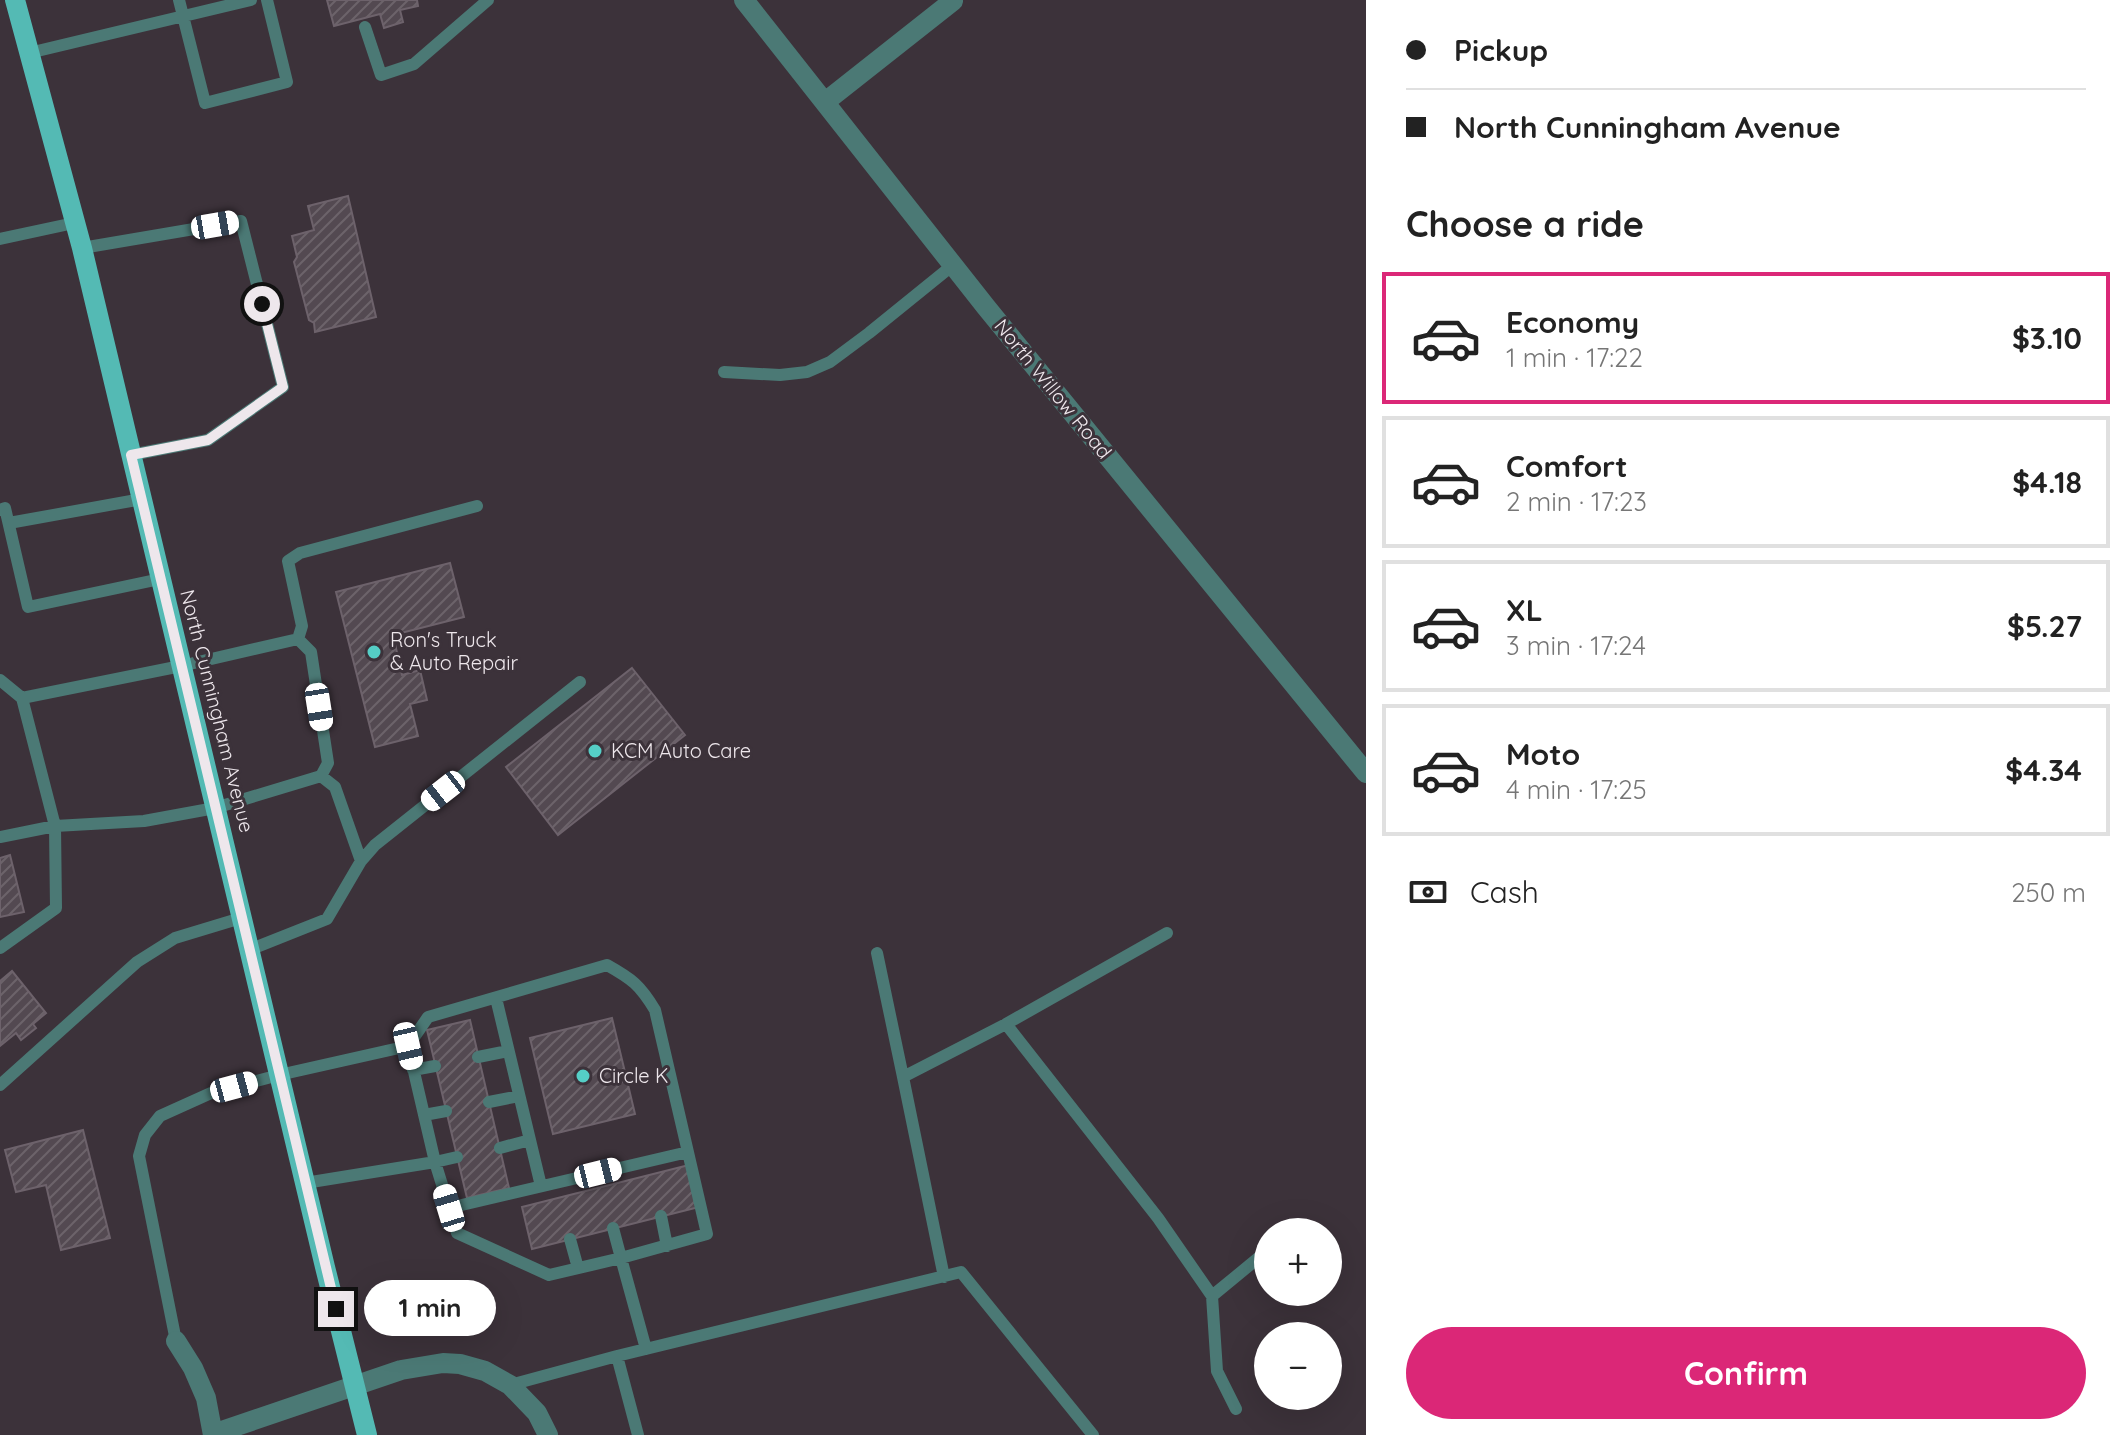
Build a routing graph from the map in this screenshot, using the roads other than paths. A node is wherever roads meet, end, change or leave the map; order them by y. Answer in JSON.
{"nodes":[{"id":1,"x":15,"y":0,"type":"edge"},
{"id":2,"x":179,"y":0,"type":"edge"},
{"id":3,"x":251,"y":0,"type":"edge"},
{"id":4,"x":267,"y":0,"type":"edge"},
{"id":5,"x":488,"y":0,"type":"edge"},
{"id":6,"x":744,"y":0,"type":"edge"},
{"id":7,"x":953,"y":1,"type":"edge"},
{"id":8,"x":183,"y":16,"type":"junction"},
{"id":9,"x":365,"y":27,"type":"dead end"},
{"id":10,"x":29,"y":53,"type":"junction"},
{"id":11,"x":825,"y":102,"type":"junction"},
{"id":12,"x":74,"y":223,"type":"junction"},
{"id":13,"x":0,"y":239,"type":"edge"},
{"id":14,"x":82,"y":248,"type":"junction"},
{"id":15,"x":953,"y":265,"type":"junction"},
{"id":16,"x":724,"y":372,"type":"dead end"},
{"id":17,"x":131,"y":455,"type":"junction"},
{"id":18,"x":142,"y":499,"type":"junction"},
{"id":19,"x":477,"y":506,"type":"dead end"},
{"id":20,"x":0,"y":510,"type":"edge"},
{"id":21,"x":9,"y":523,"type":"junction"},
{"id":22,"x":160,"y":579,"type":"junction"},
{"id":23,"x":298,"y":639,"type":"junction"},
{"id":24,"x":181,"y":666,"type":"junction"},
{"id":25,"x":0,"y":680,"type":"edge"},
{"id":26,"x":580,"y":682,"type":"dead end"},
{"id":27,"x":22,"y":698,"type":"junction"},
{"id":28,"x":1366,"y":773,"type":"edge"},
{"id":29,"x":321,"y":776,"type":"junction"},
{"id":30,"x":215,"y":808,"type":"junction"},
{"id":31,"x":55,"y":826,"type":"junction"},
{"id":32,"x":0,"y":837,"type":"edge"},
{"id":33,"x":361,"y":861,"type":"junction"},
{"id":34,"x":241,"y":918,"type":"junction"},
{"id":35,"x":1167,"y":933,"type":"dead end"},
{"id":36,"x":0,"y":948,"type":"edge"},
{"id":37,"x":249,"y":950,"type":"junction"},
{"id":38,"x":877,"y":953,"type":"dead end"},
{"id":39,"x":496,"y":998,"type":"junction"},
{"id":40,"x":1006,"y":1024,"type":"junction"},
{"id":41,"x":408,"y":1046,"type":"junction"},
{"id":42,"x":508,"y":1051,"type":"junction"},
{"id":43,"x":478,"y":1057,"type":"dead end"},
{"id":44,"x":435,"y":1066,"type":"dead end"},
{"id":45,"x":413,"y":1070,"type":"junction"},
{"id":46,"x":279,"y":1075,"type":"junction"},
{"id":47,"x":903,"y":1077,"type":"junction"},
{"id":48,"x":0,"y":1085,"type":"edge"},
{"id":49,"x":519,"y":1096,"type":"junction"},
{"id":50,"x":489,"y":1102,"type":"dead end"},
{"id":51,"x":446,"y":1111,"type":"dead end"},
{"id":52,"x":424,"y":1115,"type":"junction"},
{"id":53,"x":530,"y":1140,"type":"junction"},
{"id":54,"x":500,"y":1148,"type":"dead end"},
{"id":55,"x":688,"y":1152,"type":"junction"},
{"id":56,"x":457,"y":1157,"type":"dead end"},
{"id":57,"x":647,"y":1161,"type":"junction"},
{"id":58,"x":435,"y":1162,"type":"junction"},
{"id":59,"x":598,"y":1173,"type":"junction"},
{"id":60,"x":651,"y":1175,"type":"dead end"},
{"id":61,"x":557,"y":1182,"type":"junction"},
{"id":62,"x":305,"y":1183,"type":"junction"},
{"id":63,"x":541,"y":1186,"type":"junction"},
{"id":64,"x":602,"y":1187,"type":"dead end"},
{"id":65,"x":561,"y":1197,"type":"dead end"},
{"id":66,"x":449,"y":1208,"type":"junction"},
{"id":67,"x":661,"y":1216,"type":"dead end"},
{"id":68,"x":613,"y":1228,"type":"dead end"},
{"id":69,"x":570,"y":1239,"type":"dead end"},
{"id":70,"x":667,"y":1246,"type":"junction"},
{"id":71,"x":621,"y":1258,"type":"junction"},
{"id":72,"x":1254,"y":1262,"type":"edge"},
{"id":73,"x":578,"y":1268,"type":"junction"},
{"id":74,"x":944,"y":1277,"type":"junction"},
{"id":75,"x":1212,"y":1296,"type":"junction"},
{"id":76,"x":176,"y":1341,"type":"joint"},
{"id":77,"x":646,"y":1349,"type":"junction"},
{"id":78,"x":617,"y":1356,"type":"junction"},
{"id":79,"x":510,"y":1385,"type":"junction"},
{"id":80,"x":355,"y":1387,"type":"junction"},
{"id":81,"x":1236,"y":1409,"type":"dead end"},
{"id":82,"x":213,"y":1434,"type":"edge"},
{"id":83,"x":367,"y":1435,"type":"edge"},
{"id":84,"x":548,"y":1435,"type":"edge"},
{"id":85,"x":638,"y":1435,"type":"edge"},
{"id":86,"x":1093,"y":1435,"type":"edge"}],
"edges":[{"from":1,"to":10,"type":"main road","name":"North Cunningham Avenue"},
{"from":2,"to":8,"type":"lane"},
{"from":3,"to":8,"type":"lane"},
{"from":4,"to":8,"type":"lane"},
{"from":5,"to":9,"type":"lane"},
{"from":6,"to":11,"type":"street","name":"North Willow Road"},
{"from":7,"to":11,"type":"street"},
{"from":8,"to":10,"type":"lane"},
{"from":10,"to":12,"type":"main road","name":"North Cunningham Avenue"},
{"from":11,"to":15,"type":"street","name":"North Willow Road"},
{"from":12,"to":13,"type":"lane"},
{"from":12,"to":14,"type":"main road","name":"North Cunningham Avenue"},
{"from":14,"to":17,"type":"main road","name":"North Cunningham Avenue"},
{"from":14,"to":17,"type":"lane"},
{"from":15,"to":16,"type":"lane"},
{"from":15,"to":28,"type":"street","name":"North Willow Road"},
{"from":17,"to":18,"type":"main road","name":"North Cunningham Avenue"},
{"from":18,"to":21,"type":"lane"},
{"from":18,"to":22,"type":"main road","name":"North Cunningham Avenue"},
{"from":19,"to":23,"type":"lane"},
{"from":20,"to":21,"type":"lane"},
{"from":21,"to":22,"type":"lane"},
{"from":22,"to":24,"type":"main road","name":"North Cunningham Avenue"},
{"from":23,"to":24,"type":"lane"},
{"from":23,"to":29,"type":"lane"},
{"from":24,"to":27,"type":"lane"},
{"from":24,"to":30,"type":"main road","name":"North Cunningham Avenue"},
{"from":25,"to":27,"type":"lane"},
{"from":26,"to":33,"type":"lane"},
{"from":27,"to":31,"type":"lane"},
{"from":29,"to":30,"type":"lane"},
{"from":29,"to":33,"type":"lane"},
{"from":30,"to":31,"type":"lane"},
{"from":30,"to":34,"type":"main road","name":"North Cunningham Avenue"},
{"from":31,"to":32,"type":"lane"},
{"from":31,"to":36,"type":"lane"},
{"from":33,"to":37,"type":"lane"},
{"from":34,"to":37,"type":"main road","name":"North Cunningham Avenue"},
{"from":34,"to":48,"type":"lane"},
{"from":35,"to":40,"type":"lane"},
{"from":37,"to":46,"type":"main road","name":"North Cunningham Avenue"},
{"from":38,"to":47,"type":"lane"},
{"from":39,"to":41,"type":"lane"},
{"from":39,"to":42,"type":"lane"},
{"from":39,"to":55,"type":"lane"},
{"from":40,"to":47,"type":"lane"},
{"from":40,"to":75,"type":"lane"},
{"from":41,"to":45,"type":"lane"},
{"from":41,"to":46,"type":"lane"},
{"from":42,"to":43,"type":"lane"},
{"from":42,"to":49,"type":"lane"},
{"from":44,"to":45,"type":"lane"},
{"from":45,"to":52,"type":"lane"},
{"from":46,"to":62,"type":"main road","name":"North Cunningham Avenue"},
{"from":46,"to":76,"type":"lane"},
{"from":47,"to":74,"type":"lane"},
{"from":49,"to":50,"type":"lane"},
{"from":49,"to":53,"type":"lane"},
{"from":51,"to":52,"type":"lane"},
{"from":52,"to":58,"type":"lane"},
{"from":53,"to":54,"type":"lane"},
{"from":53,"to":63,"type":"lane"},
{"from":55,"to":57,"type":"lane"},
{"from":55,"to":70,"type":"lane"},
{"from":56,"to":58,"type":"lane"},
{"from":57,"to":59,"type":"lane"},
{"from":57,"to":60,"type":"lane"},
{"from":58,"to":62,"type":"lane"},
{"from":58,"to":66,"type":"lane"},
{"from":59,"to":61,"type":"lane"},
{"from":59,"to":64,"type":"lane"},
{"from":61,"to":63,"type":"lane"},
{"from":61,"to":65,"type":"lane"},
{"from":62,"to":80,"type":"main road","name":"North Cunningham Avenue"},
{"from":63,"to":66,"type":"lane"},
{"from":66,"to":73,"type":"lane"},
{"from":67,"to":70,"type":"lane"},
{"from":68,"to":71,"type":"lane"},
{"from":69,"to":73,"type":"lane"},
{"from":70,"to":71,"type":"lane"},
{"from":71,"to":73,"type":"lane"},
{"from":71,"to":77,"type":"lane"},
{"from":72,"to":75,"type":"lane"},
{"from":74,"to":77,"type":"lane"},
{"from":74,"to":86,"type":"lane"},
{"from":75,"to":81,"type":"lane"},
{"from":76,"to":82,"type":"street"},
{"from":77,"to":78,"type":"lane"},
{"from":78,"to":79,"type":"lane"},
{"from":78,"to":85,"type":"lane"},
{"from":79,"to":80,"type":"street"},
{"from":79,"to":84,"type":"street"},
{"from":80,"to":82,"type":"street"},
{"from":80,"to":83,"type":"main road","name":"North Cunningham Avenue"}]}
